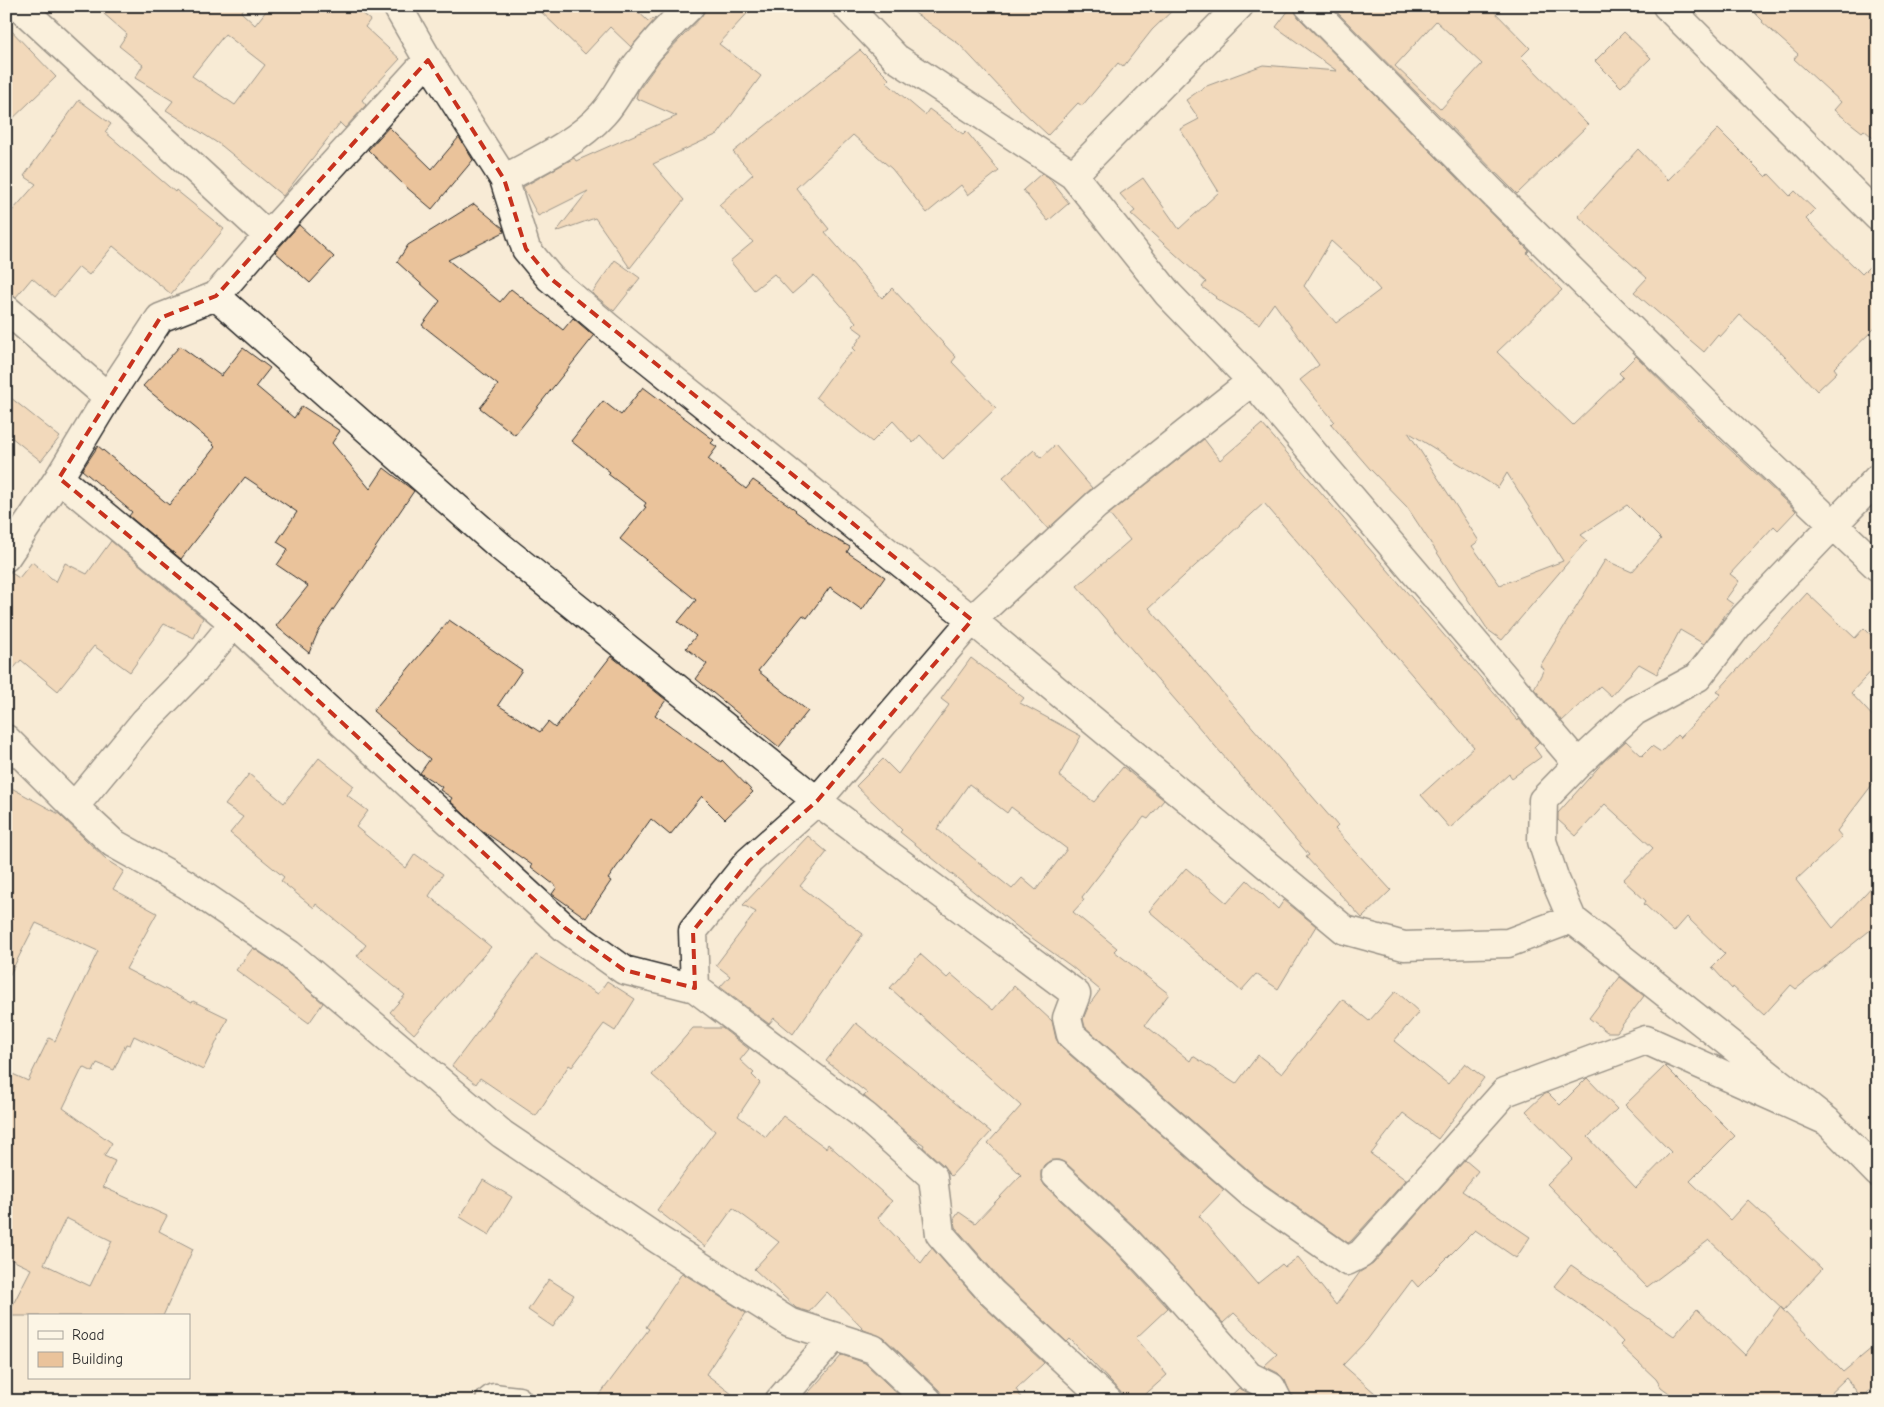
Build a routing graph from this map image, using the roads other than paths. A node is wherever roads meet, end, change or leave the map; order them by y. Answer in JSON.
{"nodes":[{"id":1,"x":19,"y":6,"type":"edge"},
{"id":2,"x":397,"y":6,"type":"edge"},
{"id":3,"x":690,"y":6,"type":"edge"},
{"id":4,"x":846,"y":6,"type":"edge"},
{"id":5,"x":1239,"y":6,"type":"edge"},
{"id":6,"x":1309,"y":6,"type":"edge"},
{"id":7,"x":1667,"y":6,"type":"edge"},
{"id":8,"x":428,"y":60,"type":"junction"},
{"id":9,"x":1073,"y":174,"type":"junction"},
{"id":10,"x":504,"y":180,"type":"junction"},
{"id":11,"x":1878,"y":216,"type":"edge"},
{"id":12,"x":268,"y":236,"type":"junction"},
{"id":13,"x":216,"y":296,"type":"junction"},
{"id":14,"x":6,"y":309,"type":"edge"},
{"id":15,"x":1252,"y":381,"type":"junction"},
{"id":16,"x":108,"y":397,"type":"junction"},
{"id":17,"x":60,"y":478,"type":"junction"},
{"id":18,"x":1878,"y":478,"type":"edge"},
{"id":19,"x":1834,"y":524,"type":"junction"},
{"id":20,"x":6,"y":557,"type":"edge"},
{"id":21,"x":1878,"y":567,"type":"edge"},
{"id":22,"x":972,"y":620,"type":"junction"},
{"id":23,"x":234,"y":623,"type":"junction"},
{"id":24,"x":6,"y":739,"type":"edge"},
{"id":25,"x":1578,"y":764,"type":"junction"},
{"id":26,"x":817,"y":801,"type":"junction"},
{"id":27,"x":74,"y":807,"type":"junction"},
{"id":28,"x":1572,"y":919,"type":"junction"},
{"id":29,"x":695,"y":988,"type":"junction"},
{"id":30,"x":1827,"y":1121,"type":"junction"},
{"id":31,"x":1878,"y":1173,"type":"edge"},
{"id":32,"x":1056,"y":1175,"type":"dead end"},
{"id":33,"x":834,"y":1337,"type":"junction"},
{"id":34,"x":490,"y":1401,"type":"edge"},
{"id":35,"x":518,"y":1401,"type":"edge"},
{"id":36,"x":779,"y":1401,"type":"edge"},
{"id":37,"x":928,"y":1401,"type":"edge"},
{"id":38,"x":1108,"y":1401,"type":"edge"},
{"id":39,"x":1278,"y":1401,"type":"edge"}],
"edges":[{"from":1,"to":12,"type":"street"},
{"from":2,"to":8,"type":"street"},
{"from":3,"to":10,"type":"street"},
{"from":4,"to":9,"type":"street"},
{"from":5,"to":9,"type":"street"},
{"from":6,"to":19,"type":"street"},
{"from":7,"to":11,"type":"street"},
{"from":8,"to":10,"type":"street"},
{"from":8,"to":12,"type":"street"},
{"from":9,"to":15,"type":"street"},
{"from":10,"to":22,"type":"street"},
{"from":12,"to":13,"type":"street"},
{"from":13,"to":16,"type":"street"},
{"from":13,"to":26,"type":"street"},
{"from":14,"to":16,"type":"street"},
{"from":15,"to":22,"type":"street"},
{"from":15,"to":25,"type":"street"},
{"from":16,"to":17,"type":"street"},
{"from":17,"to":20,"type":"street"},
{"from":17,"to":23,"type":"street"},
{"from":18,"to":19,"type":"street"},
{"from":19,"to":21,"type":"street"},
{"from":19,"to":25,"type":"street"},
{"from":22,"to":26,"type":"street"},
{"from":22,"to":28,"type":"street"},
{"from":23,"to":27,"type":"street"},
{"from":23,"to":29,"type":"street"},
{"from":24,"to":27,"type":"street"},
{"from":25,"to":28,"type":"street"},
{"from":26,"to":29,"type":"street"},
{"from":26,"to":30,"type":"street"},
{"from":27,"to":33,"type":"street"},
{"from":28,"to":30,"type":"street"},
{"from":29,"to":38,"type":"street"},
{"from":30,"to":31,"type":"street"},
{"from":32,"to":39,"type":"street"},
{"from":33,"to":36,"type":"street"},
{"from":33,"to":37,"type":"street"},
{"from":34,"to":35,"type":"street"}]}
